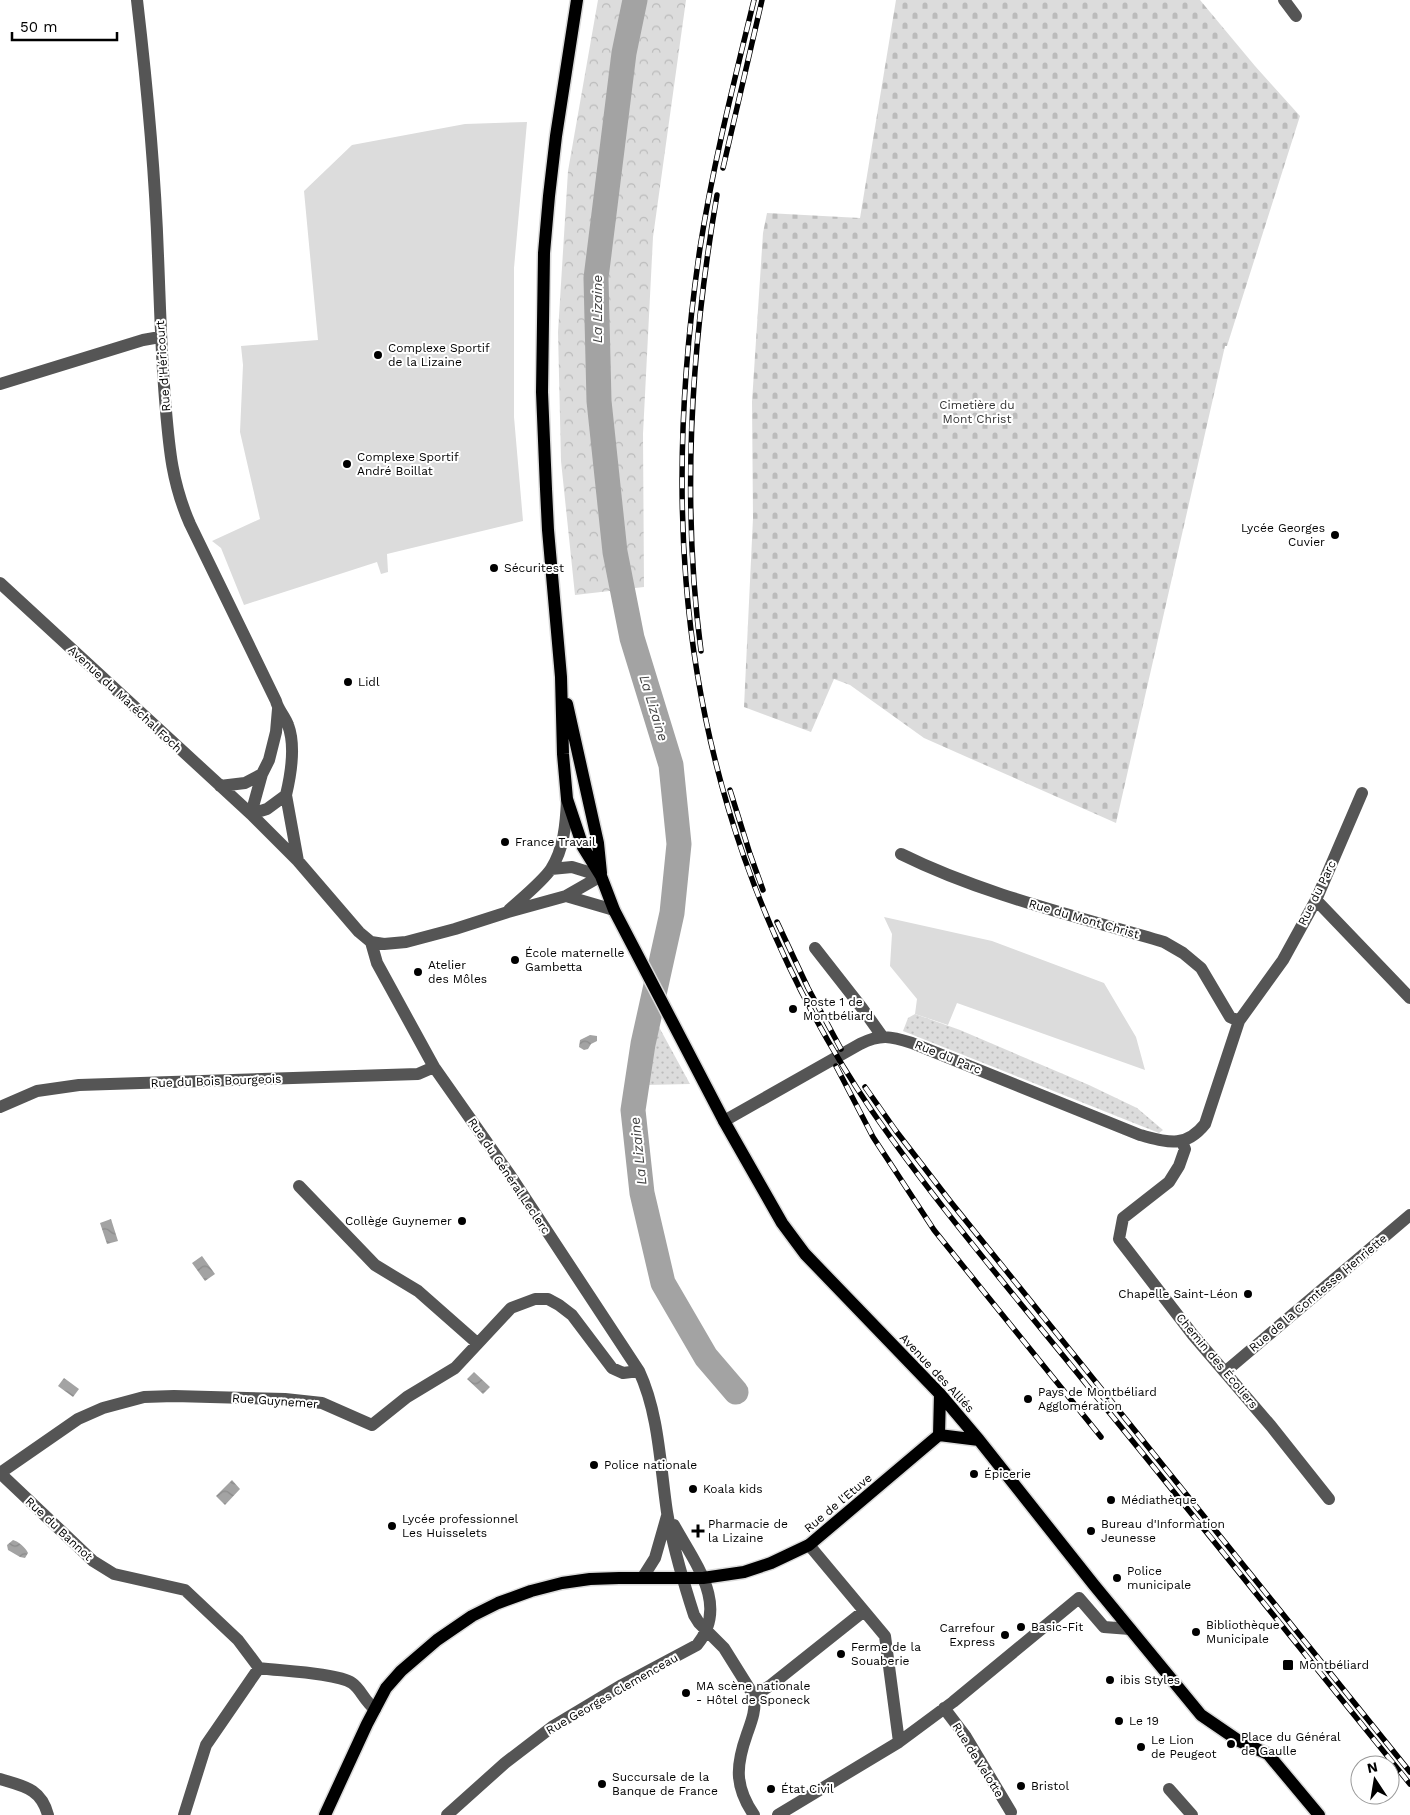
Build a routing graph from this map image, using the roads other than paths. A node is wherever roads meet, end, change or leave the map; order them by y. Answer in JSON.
{"nodes":[{"id":1,"x":137,"y":0,"type":"edge"},
{"id":2,"x":577,"y":0,"type":"edge"},
{"id":3,"x":1284,"y":0,"type":"edge"},
{"id":4,"x":1296,"y":16,"type":"dead end"},
{"id":5,"x":160,"y":337,"type":"junction"},
{"id":6,"x":0,"y":384,"type":"edge"},
{"id":7,"x":0,"y":583,"type":"edge"},
{"id":8,"x":561,"y":677,"type":"junction"},
{"id":9,"x":278,"y":709,"type":"junction"},
{"id":10,"x":262,"y":774,"type":"junction"},
{"id":11,"x":220,"y":786,"type":"junction"},
{"id":12,"x":1362,"y":794,"type":"dead end"},
{"id":13,"x":286,"y":795,"type":"junction"},
{"id":14,"x":567,"y":799,"type":"junction"},
{"id":15,"x":251,"y":814,"type":"junction"},
{"id":16,"x":901,"y":854,"type":"dead end"},
{"id":17,"x":298,"y":861,"type":"junction"},
{"id":18,"x":551,"y":869,"type":"junction"},
{"id":19,"x":601,"y":876,"type":"junction"},
{"id":20,"x":566,"y":896,"type":"junction"},
{"id":21,"x":1316,"y":900,"type":"junction"},
{"id":22,"x":614,"y":910,"type":"junction"},
{"id":23,"x":508,"y":912,"type":"junction"},
{"id":24,"x":371,"y":942,"type":"junction"},
{"id":25,"x":815,"y":948,"type":"dead end"},
{"id":26,"x":1410,"y":998,"type":"edge"},
{"id":27,"x":1239,"y":1021,"type":"junction"},
{"id":28,"x":882,"y":1036,"type":"junction"},
{"id":29,"x":434,"y":1067,"type":"junction"},
{"id":30,"x":0,"y":1107,"type":"edge"},
{"id":31,"x":724,"y":1122,"type":"junction"},
{"id":32,"x":1182,"y":1142,"type":"junction"},
{"id":33,"x":299,"y":1186,"type":"dead end"},
{"id":34,"x":1410,"y":1216,"type":"edge"},
{"id":35,"x":477,"y":1344,"type":"junction"},
{"id":36,"x":639,"y":1371,"type":"junction"},
{"id":37,"x":1226,"y":1372,"type":"junction"},
{"id":38,"x":940,"y":1394,"type":"junction"},
{"id":39,"x":939,"y":1436,"type":"junction"},
{"id":40,"x":979,"y":1440,"type":"junction"},
{"id":41,"x":0,"y":1473,"type":"edge"},
{"id":42,"x":1329,"y":1500,"type":"dead end"},
{"id":43,"x":668,"y":1514,"type":"junction"},
{"id":44,"x":809,"y":1545,"type":"junction"},
{"id":45,"x":643,"y":1577,"type":"junction"},
{"id":46,"x":682,"y":1578,"type":"junction"},
{"id":47,"x":703,"y":1578,"type":"junction"},
{"id":48,"x":864,"y":1611,"type":"junction"},
{"id":49,"x":1130,"y":1629,"type":"junction"},
{"id":50,"x":707,"y":1632,"type":"junction"},
{"id":51,"x":259,"y":1668,"type":"junction"},
{"id":52,"x":754,"y":1696,"type":"junction"},
{"id":53,"x":944,"y":1708,"type":"junction"},
{"id":54,"x":375,"y":1709,"type":"junction"},
{"id":55,"x":899,"y":1742,"type":"junction"},
{"id":56,"x":0,"y":1779,"type":"edge"},
{"id":57,"x":1169,"y":1790,"type":"dead end"},
{"id":58,"x":1011,"y":1812,"type":"dead end"},
{"id":59,"x":749,"y":1813,"type":"edge"},
{"id":60,"x":48,"y":1815,"type":"edge"},
{"id":61,"x":184,"y":1815,"type":"edge"},
{"id":62,"x":325,"y":1815,"type":"edge"},
{"id":63,"x":448,"y":1815,"type":"edge"},
{"id":64,"x":778,"y":1815,"type":"edge"},
{"id":65,"x":1192,"y":1815,"type":"edge"},
{"id":66,"x":1319,"y":1815,"type":"edge"}],
"edges":[{"from":1,"to":5,"type":"street","name":"Rue d'Héricourt"},
{"from":2,"to":8,"type":"main road"},
{"from":3,"to":4,"type":"street"},
{"from":5,"to":6,"type":"street"},
{"from":5,"to":9,"type":"street","name":"Rue d'Héricourt"},
{"from":7,"to":11,"type":"street","name":"Avenue du Maréchal Foch"},
{"from":8,"to":14,"type":"main road"},
{"from":8,"to":19,"type":"main road"},
{"from":9,"to":10,"type":"street","name":"Rue d'Héricourt"},
{"from":9,"to":13,"type":"street","name":"Rue d'Héricourt"},
{"from":10,"to":11,"type":"street"},
{"from":10,"to":15,"type":"street","name":"Rue d'Héricourt"},
{"from":11,"to":15,"type":"street","name":"Avenue du Maréchal Foch"},
{"from":12,"to":21,"type":"street","name":"Rue du Parc"},
{"from":13,"to":15,"type":"street"},
{"from":13,"to":17,"type":"street"},
{"from":14,"to":18,"type":"street"},
{"from":14,"to":19,"type":"main road"},
{"from":15,"to":17,"type":"street","name":"Rue du Général Leclerc"},
{"from":16,"to":27,"type":"street","name":"Rue du Mont Christ"},
{"from":17,"to":24,"type":"street","name":"Rue du Général Leclerc"},
{"from":18,"to":19,"type":"street"},
{"from":18,"to":23,"type":"street"},
{"from":19,"to":20,"type":"street"},
{"from":19,"to":22,"type":"main road","name":"Avenue des Alliés"},
{"from":20,"to":22,"type":"street"},
{"from":20,"to":23,"type":"street"},
{"from":21,"to":26,"type":"street"},
{"from":21,"to":27,"type":"street","name":"Rue du Parc"},
{"from":22,"to":31,"type":"main road","name":"Avenue des Alliés"},
{"from":23,"to":24,"type":"street"},
{"from":24,"to":29,"type":"street","name":"Rue du Général Leclerc"},
{"from":25,"to":28,"type":"street"},
{"from":27,"to":32,"type":"street","name":"Rue du Parc"},
{"from":28,"to":31,"type":"street"},
{"from":28,"to":32,"type":"street","name":"Rue du Parc"},
{"from":29,"to":30,"type":"street","name":"Rue du Bois Bourgeois"},
{"from":29,"to":36,"type":"street","name":"Rue du Général Leclerc"},
{"from":31,"to":38,"type":"main road","name":"Avenue des Alliés"},
{"from":32,"to":37,"type":"street","name":"Chemin des Écoliers"},
{"from":33,"to":35,"type":"street"},
{"from":34,"to":37,"type":"street","name":"Rue de la Comtesse Henriette"},
{"from":35,"to":36,"type":"street","name":"Rue Guynemer"},
{"from":35,"to":41,"type":"street","name":"Rue Guynemer"},
{"from":36,"to":43,"type":"street","name":"Rue du Général Leclerc"},
{"from":37,"to":42,"type":"street","name":"Chemin des Écoliers"},
{"from":38,"to":39,"type":"main road"},
{"from":38,"to":40,"type":"main road","name":"Avenue des Alliés"},
{"from":39,"to":40,"type":"main road"},
{"from":39,"to":44,"type":"main road","name":"Rue de l'Etuve"},
{"from":40,"to":49,"type":"main road","name":"Avenue des Alliés"},
{"from":41,"to":51,"type":"street","name":"Rue du Bannot"},
{"from":43,"to":45,"type":"street","name":"Rue du Général Leclerc"},
{"from":43,"to":46,"type":"street","name":"Rue du Général Leclerc"},
{"from":43,"to":47,"type":"street","name":"Rue du Général Leclerc"},
{"from":44,"to":47,"type":"main road","name":"Rue de l'Etuve"},
{"from":44,"to":48,"type":"street"},
{"from":45,"to":46,"type":"main road","name":"Rue de l'Etuve"},
{"from":45,"to":54,"type":"main road","name":"Rue de l'Etuve"},
{"from":46,"to":47,"type":"main road","name":"Rue de l'Etuve"},
{"from":46,"to":50,"type":"street","name":"Rue du Général Leclerc"},
{"from":47,"to":50,"type":"street","name":"Rue du Général Leclerc"},
{"from":48,"to":52,"type":"street"},
{"from":48,"to":55,"type":"street"},
{"from":49,"to":53,"type":"street"},
{"from":49,"to":66,"type":"main road","name":"Avenue des Alliés"},
{"from":50,"to":52,"type":"street","name":"Rue du Général Leclerc"},
{"from":50,"to":63,"type":"street","name":"Rue Georges Clemenceau"},
{"from":51,"to":54,"type":"street"},
{"from":51,"to":61,"type":"street"},
{"from":52,"to":59,"type":"street"},
{"from":53,"to":55,"type":"street"},
{"from":53,"to":58,"type":"street","name":"Rue de Velotte"},
{"from":54,"to":62,"type":"main road","name":"Rue de l'Etuve"},
{"from":55,"to":64,"type":"street"},
{"from":56,"to":60,"type":"street"},
{"from":57,"to":65,"type":"street"}]}
